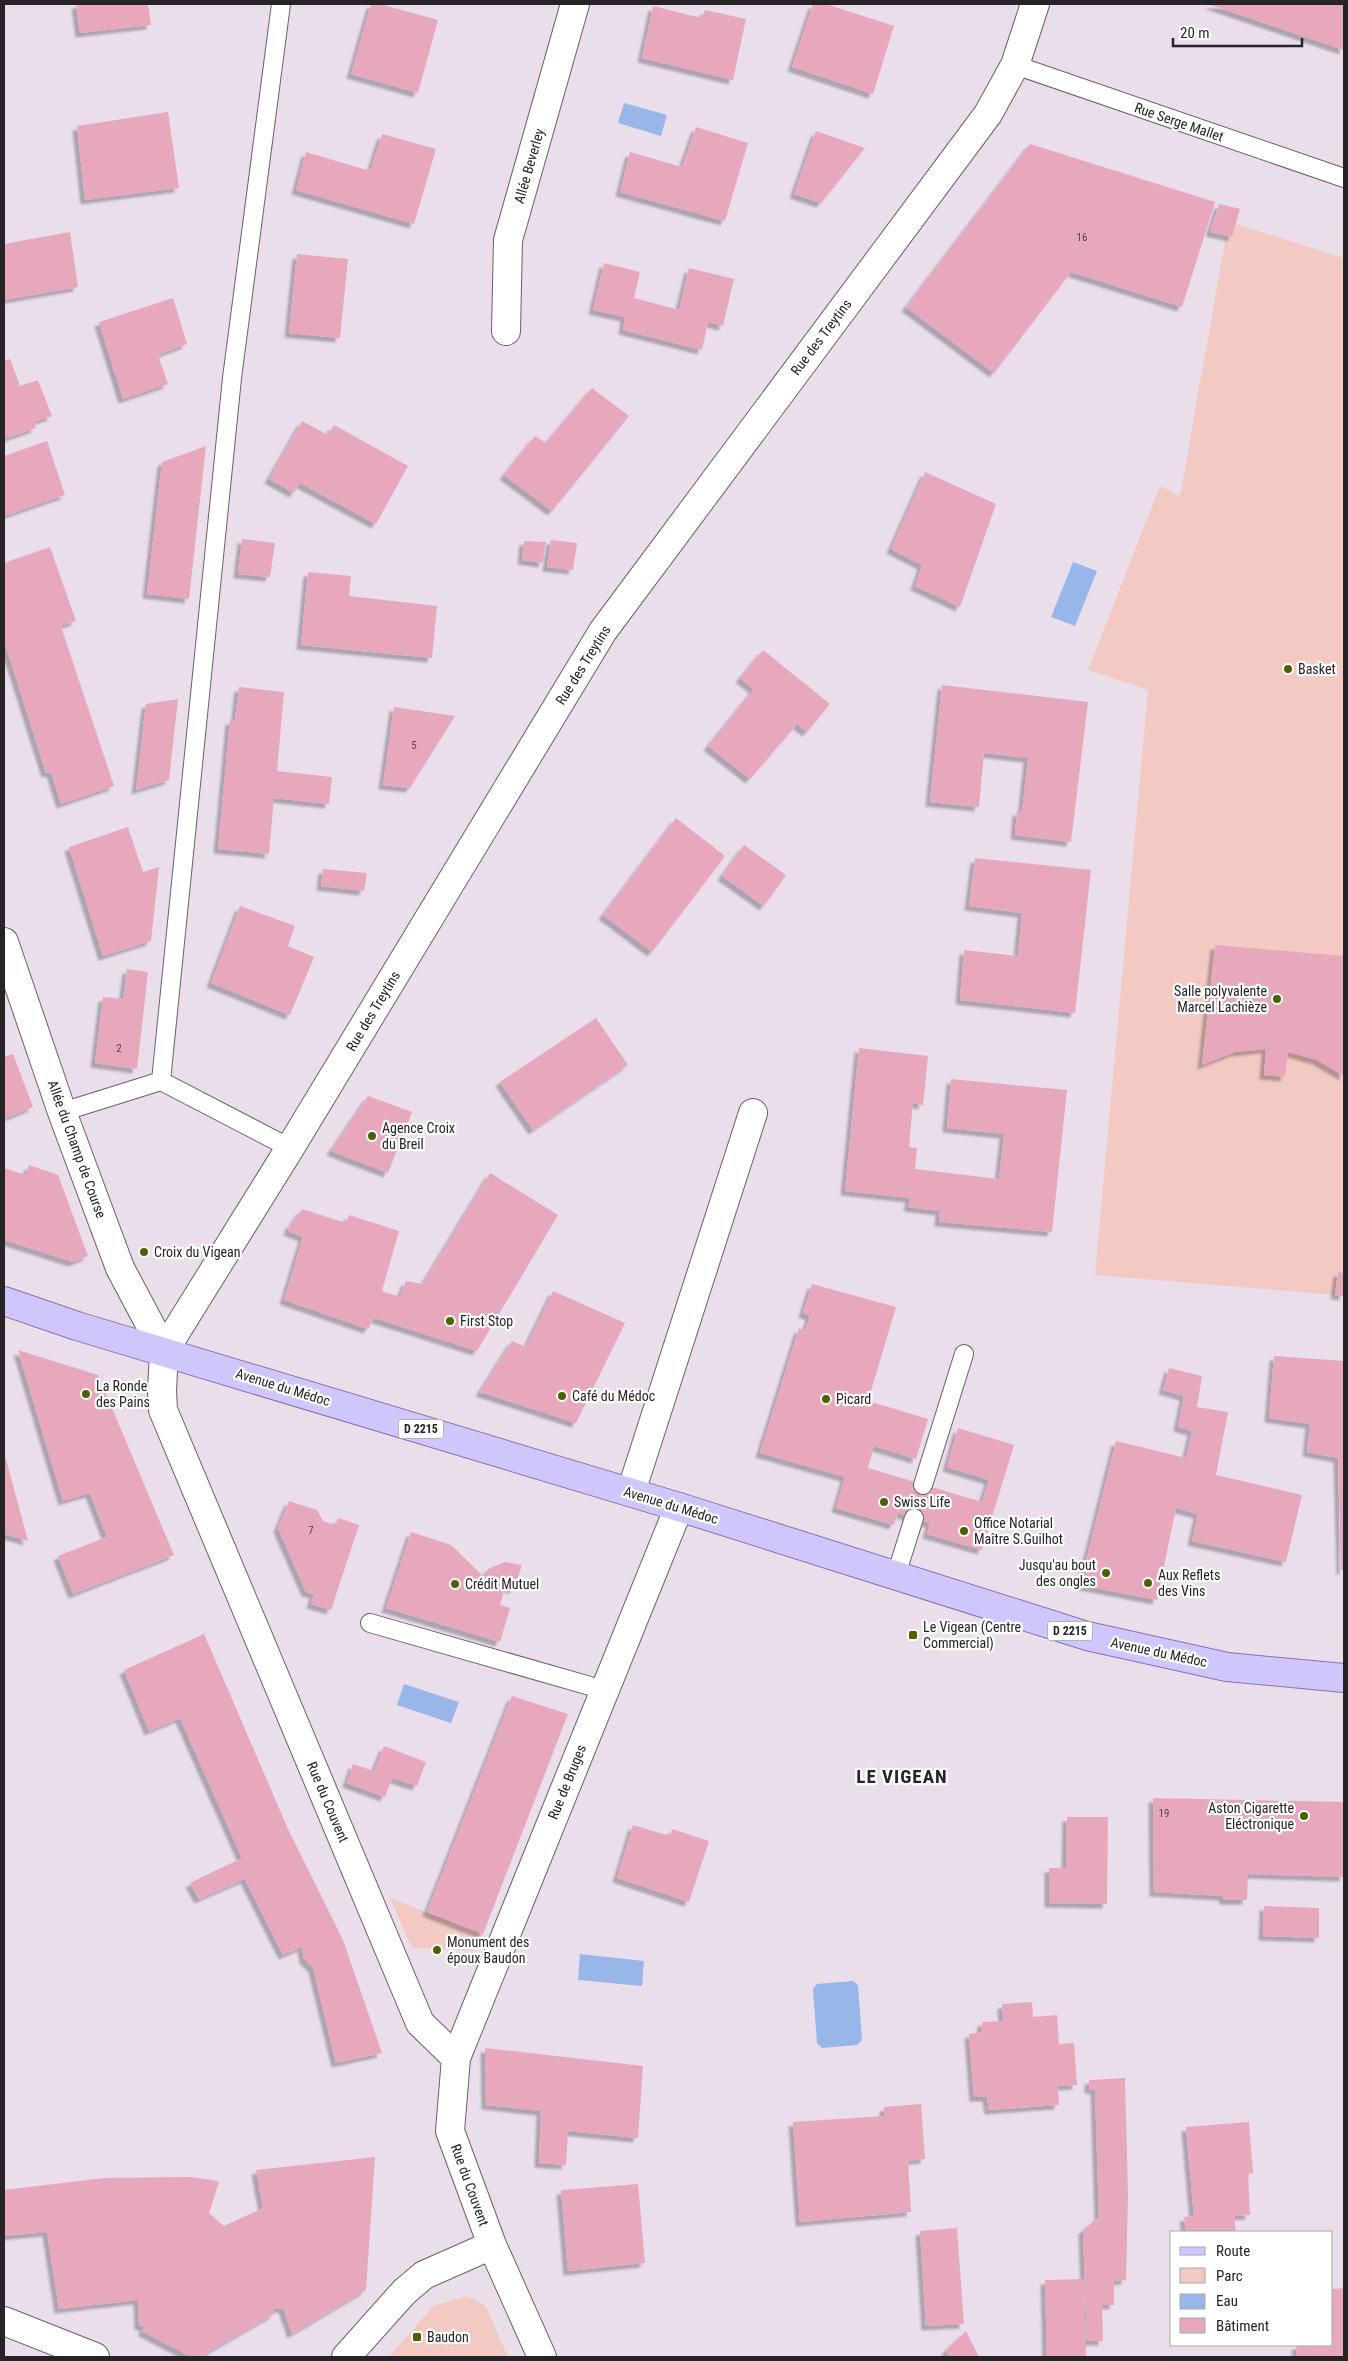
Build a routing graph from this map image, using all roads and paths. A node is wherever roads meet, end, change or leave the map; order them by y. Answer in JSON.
{"nodes":[{"id":1,"x":281,"y":4,"type":"edge"},
{"id":2,"x":575,"y":4,"type":"edge"},
{"id":3,"x":1035,"y":4,"type":"edge"},
{"id":4,"x":1015,"y":65,"type":"junction"},
{"id":5,"x":1344,"y":178,"type":"edge"},
{"id":6,"x":506,"y":331,"type":"dead end"},
{"id":7,"x":4,"y":942,"type":"edge"},
{"id":8,"x":161,"y":1081,"type":"junction"},
{"id":9,"x":62,"y":1112,"type":"junction"},
{"id":10,"x":753,"y":1114,"type":"dead end"},
{"id":11,"x":290,"y":1148,"type":"junction"},
{"id":12,"x":4,"y":1302,"type":"edge"},
{"id":13,"x":164,"y":1351,"type":"junction"},
{"id":14,"x":964,"y":1354,"type":"dead end"},
{"id":15,"x":923,"y":1485,"type":"dead end"},
{"id":16,"x":631,"y":1492,"type":"junction"},
{"id":17,"x":678,"y":1507,"type":"junction"},
{"id":18,"x":914,"y":1518,"type":"dead end"},
{"id":19,"x":896,"y":1575,"type":"junction"},
{"id":20,"x":370,"y":1623,"type":"dead end"},
{"id":21,"x":1344,"y":1678,"type":"edge"},
{"id":22,"x":604,"y":1690,"type":"junction"},
{"id":23,"x":456,"y":2058,"type":"junction"},
{"id":24,"x":492,"y":2245,"type":"junction"},
{"id":25,"x":4,"y":2321,"type":"edge"},
{"id":26,"x":95,"y":2357,"type":"edge"},
{"id":27,"x":346,"y":2357,"type":"edge"},
{"id":28,"x":542,"y":2357,"type":"edge"}],
"edges":[{"from":1,"to":8,"type":"lane"},
{"from":2,"to":6,"type":"street","name":"Allée Beverley"},
{"from":3,"to":4,"type":"street","name":"Rue des Treytins"},
{"from":4,"to":5,"type":"lane","name":"Rue Serge Mallet"},
{"from":4,"to":11,"type":"street","name":"Rue des Treytins"},
{"from":7,"to":9,"type":"street","name":"Allée du Champ de Course"},
{"from":8,"to":9,"type":"lane"},
{"from":8,"to":11,"type":"lane"},
{"from":9,"to":13,"type":"street","name":"Allée du Champ de Course"},
{"from":10,"to":16,"type":"street"},
{"from":11,"to":13,"type":"street","name":"Rue des Treytins"},
{"from":12,"to":13,"type":"main road","name":"Avenue du Médoc","number":"D 2215"},
{"from":13,"to":16,"type":"main road","name":"Avenue du Médoc","number":"D 2215"},
{"from":13,"to":23,"type":"street","name":"Rue du Couvent"},
{"from":14,"to":15,"type":"lane"},
{"from":16,"to":17,"type":"main road","name":"Avenue du Médoc","number":"D 2215"},
{"from":17,"to":19,"type":"main road","name":"Avenue du Médoc","number":"D 2215"},
{"from":17,"to":22,"type":"street","name":"Rue de Bruges"},
{"from":18,"to":19,"type":"lane"},
{"from":19,"to":21,"type":"main road","name":"Avenue du Médoc","number":"D 2215"},
{"from":20,"to":22,"type":"lane"},
{"from":22,"to":23,"type":"street","name":"Rue de Bruges"},
{"from":23,"to":24,"type":"street","name":"Rue du Couvent"},
{"from":24,"to":27,"type":"street"},
{"from":24,"to":28,"type":"street","name":"Rue du Couvent"},
{"from":25,"to":26,"type":"street"}]}
